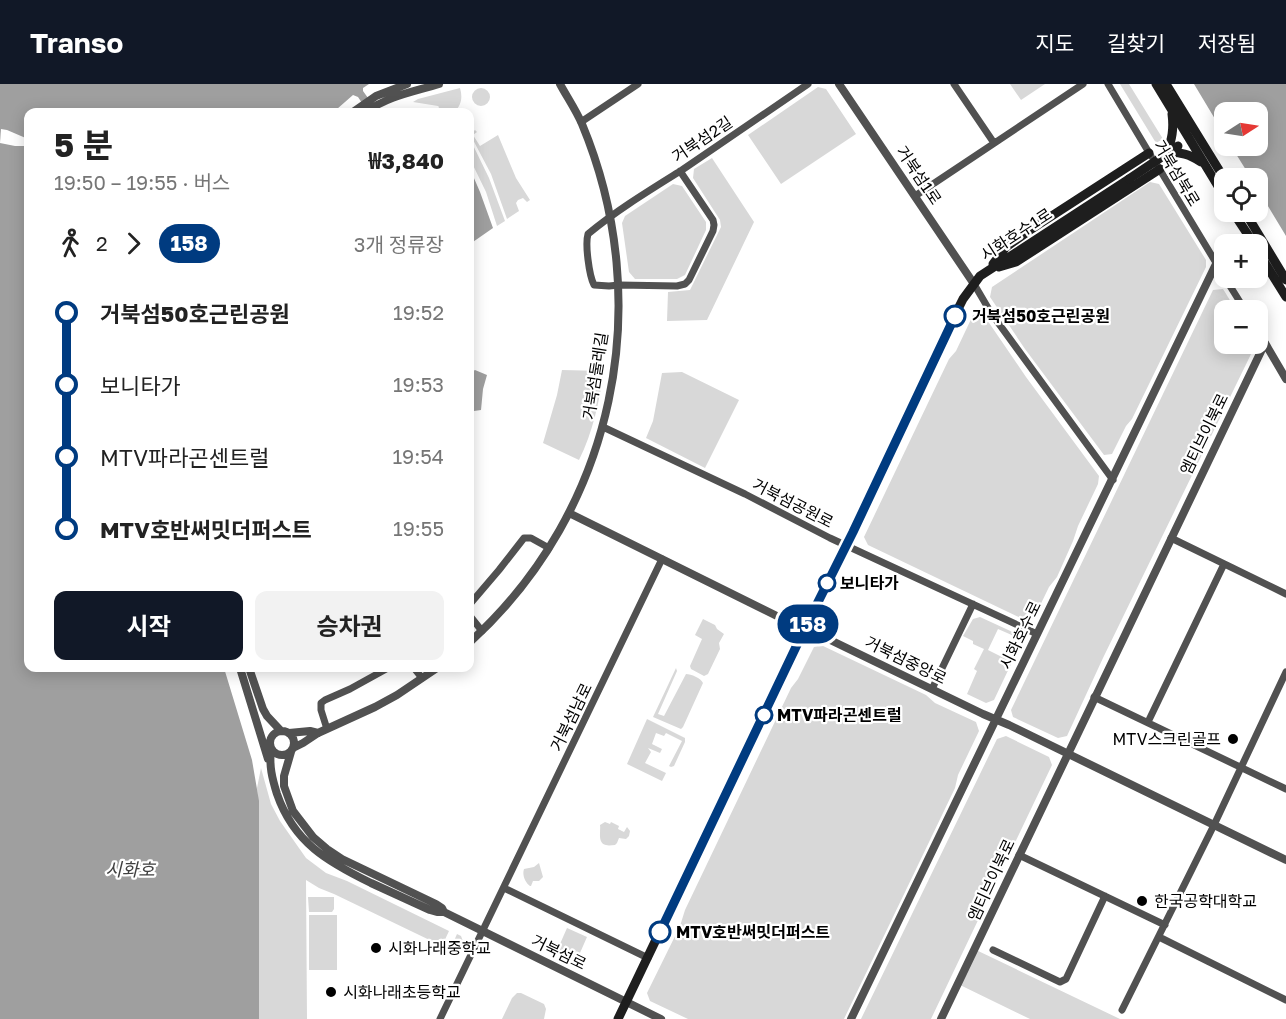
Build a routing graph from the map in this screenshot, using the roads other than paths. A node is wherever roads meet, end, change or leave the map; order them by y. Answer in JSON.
{"nodes":[{"id":1,"x":407,"y":84,"type":"edge"},
{"id":2,"x":439,"y":84,"type":"edge"},
{"id":3,"x":560,"y":84,"type":"edge"},
{"id":4,"x":638,"y":84,"type":"edge"},
{"id":5,"x":808,"y":84,"type":"edge"},
{"id":6,"x":839,"y":84,"type":"edge"},
{"id":7,"x":954,"y":84,"type":"edge"},
{"id":8,"x":1083,"y":84,"type":"edge"},
{"id":9,"x":1108,"y":84,"type":"edge"},
{"id":10,"x":1156,"y":84,"type":"edge"},
{"id":11,"x":1166,"y":84,"type":"edge"},
{"id":12,"x":379,"y":99,"type":"junction"},
{"id":13,"x":360,"y":108,"type":"edge"},
{"id":14,"x":370,"y":108,"type":"edge"},
{"id":15,"x":1171,"y":109,"type":"junction"},
{"id":16,"x":581,"y":122,"type":"junction"},
{"id":17,"x":1193,"y":136,"type":"junction"},
{"id":18,"x":994,"y":143,"type":"junction"},
{"id":19,"x":1149,"y":153,"type":"junction"},
{"id":20,"x":1167,"y":153,"type":"junction"},
{"id":21,"x":1205,"y":165,"type":"junction"},
{"id":22,"x":1217,"y":168,"type":"edge"},
{"id":23,"x":1160,"y":169,"type":"junction"},
{"id":24,"x":680,"y":171,"type":"junction"},
{"id":25,"x":1214,"y":180,"type":"edge"},
{"id":26,"x":915,"y":196,"type":"junction"},
{"id":27,"x":610,"y":216,"type":"junction"},
{"id":28,"x":1251,"y":222,"type":"edge"},
{"id":29,"x":1214,"y":261,"type":"edge"},
{"id":30,"x":1214,"y":268,"type":"edge"},
{"id":31,"x":1268,"y":268,"type":"edge"},
{"id":32,"x":988,"y":270,"type":"junction"},
{"id":33,"x":1286,"y":279,"type":"edge"},
{"id":34,"x":974,"y":284,"type":"junction"},
{"id":35,"x":618,"y":285,"type":"junction"},
{"id":36,"x":1286,"y":297,"type":"edge"},
{"id":37,"x":1268,"y":350,"type":"edge"},
{"id":38,"x":1259,"y":354,"type":"edge"},
{"id":39,"x":1286,"y":379,"type":"edge"},
{"id":40,"x":603,"y":427,"type":"junction"},
{"id":41,"x":1113,"y":480,"type":"junction"},
{"id":42,"x":569,"y":513,"type":"junction"},
{"id":43,"x":1171,"y":538,"type":"junction"},
{"id":44,"x":847,"y":544,"type":"junction"},
{"id":45,"x":549,"y":548,"type":"junction"},
{"id":46,"x":662,"y":559,"type":"junction"},
{"id":47,"x":1224,"y":564,"type":"junction"},
{"id":48,"x":1286,"y":594,"type":"edge"},
{"id":49,"x":474,"y":599,"type":"edge"},
{"id":50,"x":973,"y":604,"type":"junction"},
{"id":51,"x":474,"y":621,"type":"edge"},
{"id":52,"x":805,"y":628,"type":"junction"},
{"id":53,"x":482,"y":630,"type":"junction"},
{"id":54,"x":1037,"y":634,"type":"junction"},
{"id":55,"x":474,"y":638,"type":"edge"},
{"id":56,"x":241,"y":672,"type":"edge"},
{"id":57,"x":250,"y":672,"type":"edge"},
{"id":58,"x":381,"y":672,"type":"edge"},
{"id":59,"x":417,"y":672,"type":"edge"},
{"id":60,"x":431,"y":672,"type":"edge"},
{"id":61,"x":1286,"y":672,"type":"edge"},
{"id":62,"x":422,"y":678,"type":"junction"},
{"id":63,"x":932,"y":689,"type":"junction"},
{"id":64,"x":1094,"y":697,"type":"junction"},
{"id":65,"x":996,"y":720,"type":"junction"},
{"id":66,"x":1148,"y":722,"type":"junction"},
{"id":67,"x":274,"y":723,"type":"junction"},
{"id":68,"x":327,"y":729,"type":"junction"},
{"id":69,"x":289,"y":732,"type":"junction"},
{"id":70,"x":318,"y":733,"type":"junction"},
{"id":71,"x":261,"y":735,"type":"junction"},
{"id":72,"x":303,"y":743,"type":"junction"},
{"id":73,"x":270,"y":747,"type":"junction"},
{"id":74,"x":292,"y":750,"type":"junction"},
{"id":75,"x":1068,"y":753,"type":"junction"},
{"id":76,"x":288,"y":761,"type":"junction"},
{"id":77,"x":270,"y":768,"type":"junction"},
{"id":78,"x":1240,"y":768,"type":"junction"},
{"id":79,"x":1286,"y":789,"type":"edge"},
{"id":80,"x":1214,"y":825,"type":"junction"},
{"id":81,"x":1019,"y":855,"type":"junction"},
{"id":82,"x":1286,"y":860,"type":"edge"},
{"id":83,"x":504,"y":888,"type":"junction"},
{"id":84,"x":1105,"y":896,"type":"junction"},
{"id":85,"x":444,"y":912,"type":"junction"},
{"id":86,"x":1165,"y":925,"type":"junction"},
{"id":87,"x":482,"y":930,"type":"junction"},
{"id":88,"x":1159,"y":937,"type":"junction"},
{"id":89,"x":993,"y":950,"type":"dead end"},
{"id":90,"x":648,"y":958,"type":"junction"},
{"id":91,"x":1286,"y":1000,"type":"edge"},
{"id":92,"x":626,"y":1002,"type":"junction"},
{"id":93,"x":1122,"y":1010,"type":"dead end"},
{"id":94,"x":440,"y":1019,"type":"edge"},
{"id":95,"x":618,"y":1019,"type":"edge"},
{"id":96,"x":661,"y":1019,"type":"edge"},
{"id":97,"x":851,"y":1019,"type":"edge"},
{"id":98,"x":941,"y":1019,"type":"edge"}],
"edges":[{"from":1,"to":12,"type":"street"},
{"from":2,"to":12,"type":"street"},
{"from":3,"to":16,"type":"street","name":"거북섬둘레길"},
{"from":4,"to":16,"type":"street"},
{"from":5,"to":24,"type":"street","name":"거북섬2길"},
{"from":6,"to":26,"type":"street","name":"거북섬1로"},
{"from":7,"to":18,"type":"street"},
{"from":8,"to":18,"type":"street"},
{"from":9,"to":19,"type":"street","name":"거북섬북로"},
{"from":10,"to":15,"type":"main road"},
{"from":11,"to":17,"type":"main road"},
{"from":12,"to":13,"type":"street"},
{"from":12,"to":14,"type":"street"},
{"from":15,"to":17,"type":"main road"},
{"from":15,"to":20,"type":"main road"},
{"from":16,"to":27,"type":"street","name":"거북섬둘레길"},
{"from":17,"to":20,"type":"main road","name":"시화호수1로","bridge":true},
{"from":17,"to":21,"type":"main road"},
{"from":17,"to":22,"type":"main road"},
{"from":18,"to":26,"type":"street"},
{"from":19,"to":23,"type":"street","name":"거북섬북로"},
{"from":19,"to":32,"type":"main road"},
{"from":20,"to":21,"type":"main road"},
{"from":20,"to":32,"type":"main road","name":"시화호수1로","bridge":true},
{"from":21,"to":25,"type":"main road"},
{"from":23,"to":29,"type":"street","name":"거북섬북로"},
{"from":23,"to":32,"type":"main road"},
{"from":24,"to":27,"type":"street","name":"거북섬2길"},
{"from":24,"to":35,"type":"street"},
{"from":26,"to":34,"type":"street","name":"거북섬1로"},
{"from":27,"to":35,"type":"street","name":"거북섬둘레길"},
{"from":27,"to":35,"type":"street","name":"거북섬2길"},
{"from":28,"to":33,"type":"main road"},
{"from":30,"to":41,"type":"street","name":"시화호수로"},
{"from":31,"to":36,"type":"main road"},
{"from":32,"to":34,"type":"main road","name":"시화호수1로"},
{"from":34,"to":41,"type":"street"},
{"from":34,"to":44,"type":"main road","name":"시화호수1로"},
{"from":35,"to":40,"type":"street","name":"거북섬둘레길"},
{"from":37,"to":39,"type":"street"},
{"from":38,"to":43,"type":"street","name":"엠티브이북로"},
{"from":40,"to":42,"type":"street","name":"거북섬둘레길"},
{"from":40,"to":44,"type":"street","name":"거북섬공원로"},
{"from":41,"to":54,"type":"street","name":"시화호수로"},
{"from":42,"to":45,"type":"street","name":"거북섬둘레길"},
{"from":42,"to":46,"type":"street","name":"거북섬중앙로"},
{"from":43,"to":47,"type":"street"},
{"from":43,"to":64,"type":"street","name":"엠티브이북로"},
{"from":44,"to":50,"type":"street","name":"거북섬공원로"},
{"from":44,"to":52,"type":"main road","name":"시화호수1로"},
{"from":45,"to":49,"type":"street"},
{"from":45,"to":53,"type":"street","name":"거북섬둘레길"},
{"from":46,"to":52,"type":"street","name":"거북섬중앙로"},
{"from":46,"to":83,"type":"street","name":"거북섬남로"},
{"from":47,"to":48,"type":"street"},
{"from":47,"to":66,"type":"street"},
{"from":50,"to":54,"type":"street","name":"거북섬공원로"},
{"from":50,"to":63,"type":"street"},
{"from":51,"to":53,"type":"street"},
{"from":52,"to":63,"type":"street","name":"거북섬중앙로"},
{"from":52,"to":90,"type":"main road","name":"시화호수1로"},
{"from":53,"to":55,"type":"street","name":"거북섬둘레길"},
{"from":54,"to":65,"type":"street","name":"시화호수로"},
{"from":56,"to":71,"type":"street"},
{"from":57,"to":67,"type":"street"},
{"from":58,"to":68,"type":"street"},
{"from":59,"to":62,"type":"street"},
{"from":60,"to":62,"type":"street"},
{"from":61,"to":78,"type":"street"},
{"from":62,"to":68,"type":"street"},
{"from":63,"to":65,"type":"street","name":"거북섬중앙로"},
{"from":64,"to":66,"type":"street"},
{"from":64,"to":75,"type":"street","name":"엠티브이북로"},
{"from":65,"to":75,"type":"street","name":"거북섬중앙로"},
{"from":65,"to":97,"type":"street","name":"시화호수로"},
{"from":66,"to":78,"type":"street"},
{"from":67,"to":69,"type":"street"},
{"from":67,"to":69,"type":"street"},
{"from":68,"to":70,"type":"street"},
{"from":69,"to":70,"type":"street"},
{"from":69,"to":73,"type":"street"},
{"from":69,"to":74,"type":"street"},
{"from":70,"to":72,"type":"street"},
{"from":71,"to":73,"type":"street"},
{"from":71,"to":77,"type":"street"},
{"from":72,"to":74,"type":"street"},
{"from":72,"to":76,"type":"street"},
{"from":73,"to":74,"type":"street"},
{"from":73,"to":77,"type":"street"},
{"from":74,"to":76,"type":"street"},
{"from":75,"to":80,"type":"street"},
{"from":75,"to":81,"type":"street","name":"엠티브이북로"},
{"from":76,"to":85,"type":"street"},
{"from":77,"to":85,"type":"street"},
{"from":78,"to":79,"type":"street"},
{"from":78,"to":80,"type":"street"},
{"from":80,"to":82,"type":"street"},
{"from":80,"to":86,"type":"street"},
{"from":81,"to":84,"type":"street"},
{"from":81,"to":98,"type":"street","name":"엠티브이북로"},
{"from":83,"to":87,"type":"street","name":"거북섬남로"},
{"from":83,"to":90,"type":"street"},
{"from":84,"to":86,"type":"street"},
{"from":84,"to":89,"type":"street"},
{"from":85,"to":87,"type":"street","name":"거북섬로"},
{"from":86,"to":88,"type":"street"},
{"from":87,"to":92,"type":"street","name":"거북섬로"},
{"from":87,"to":94,"type":"street","name":"거북섬남로"},
{"from":88,"to":91,"type":"street"},
{"from":88,"to":93,"type":"street"},
{"from":90,"to":92,"type":"main road","name":"시화호수1로"},
{"from":92,"to":95,"type":"main road","name":"시화호수1로"},
{"from":92,"to":96,"type":"street","name":"거북섬로"}]}
